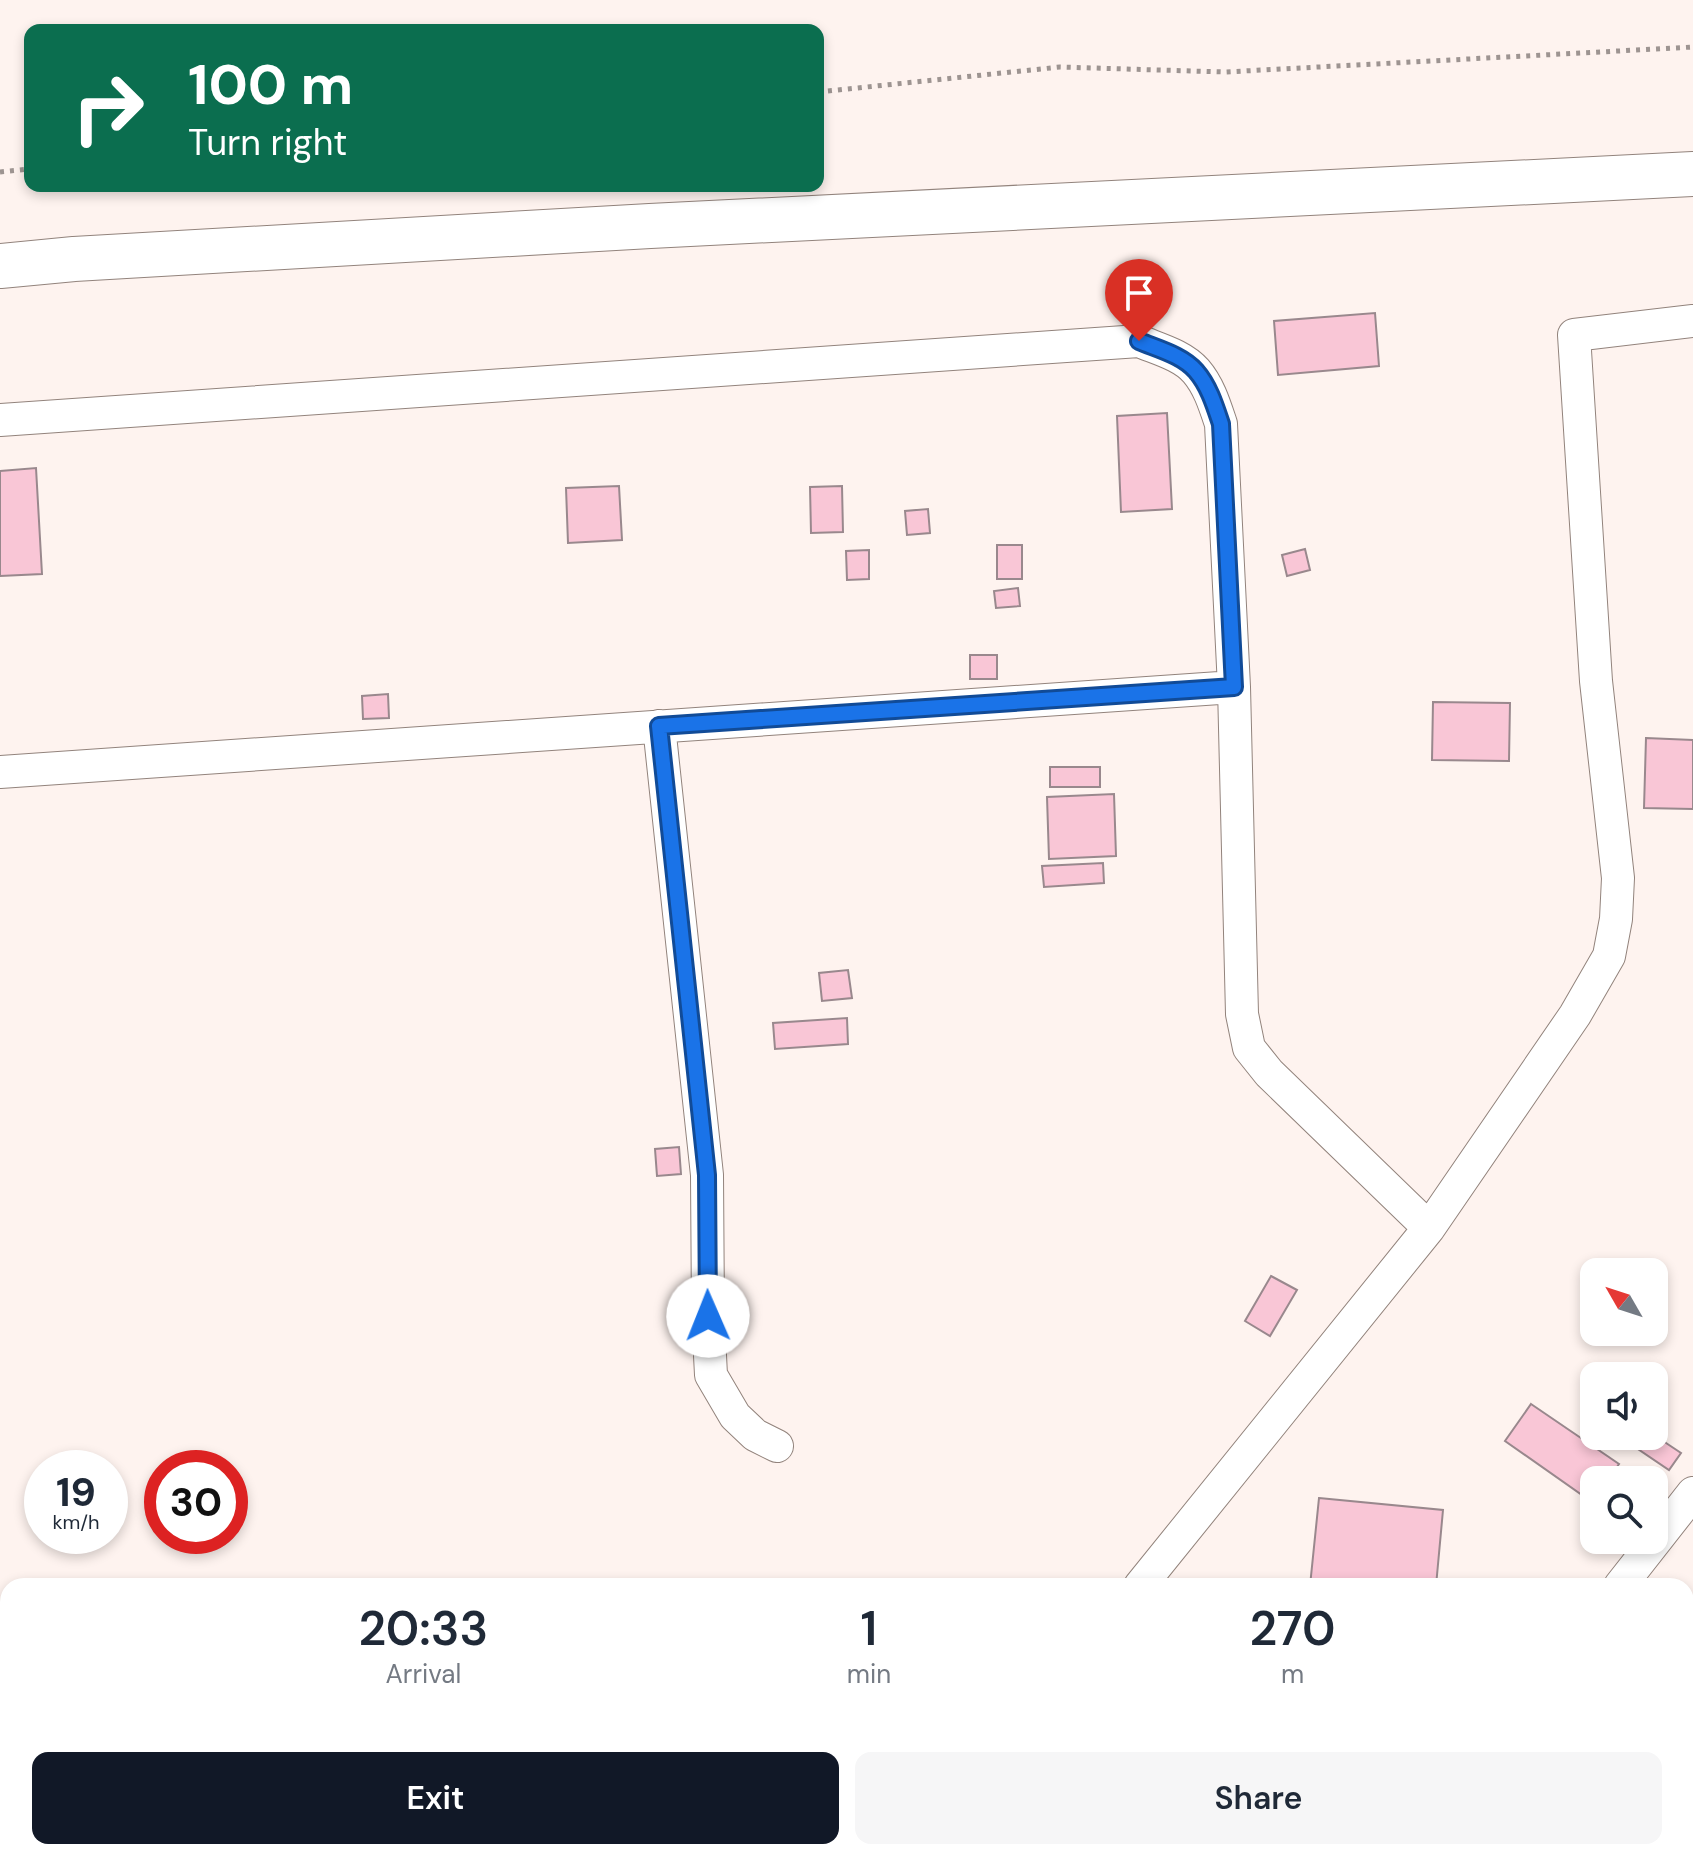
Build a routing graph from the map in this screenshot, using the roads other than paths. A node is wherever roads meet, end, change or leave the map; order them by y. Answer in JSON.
{"nodes":[{"id":1,"x":1693,"y":174,"type":"edge"},
{"id":2,"x":0,"y":266,"type":"edge"},
{"id":3,"x":1693,"y":321,"type":"edge"},
{"id":4,"x":0,"y":420,"type":"edge"},
{"id":5,"x":1234,"y":687,"type":"junction"},
{"id":6,"x":659,"y":726,"type":"junction"},
{"id":7,"x":0,"y":772,"type":"edge"},
{"id":8,"x":1429,"y":1228,"type":"junction"},
{"id":9,"x":777,"y":1446,"type":"dead end"},
{"id":10,"x":1693,"y":1494,"type":"edge"},
{"id":11,"x":1146,"y":1578,"type":"edge"},
{"id":12,"x":1626,"y":1578,"type":"edge"}],
"edges":[{"from":1,"to":2,"type":"main road"},
{"from":3,"to":8,"type":"street"},
{"from":4,"to":5,"type":"street"},
{"from":5,"to":6,"type":"street"},
{"from":5,"to":8,"type":"street"},
{"from":6,"to":7,"type":"street"},
{"from":6,"to":9,"type":"street"},
{"from":8,"to":11,"type":"street"},
{"from":10,"to":12,"type":"street"}]}
